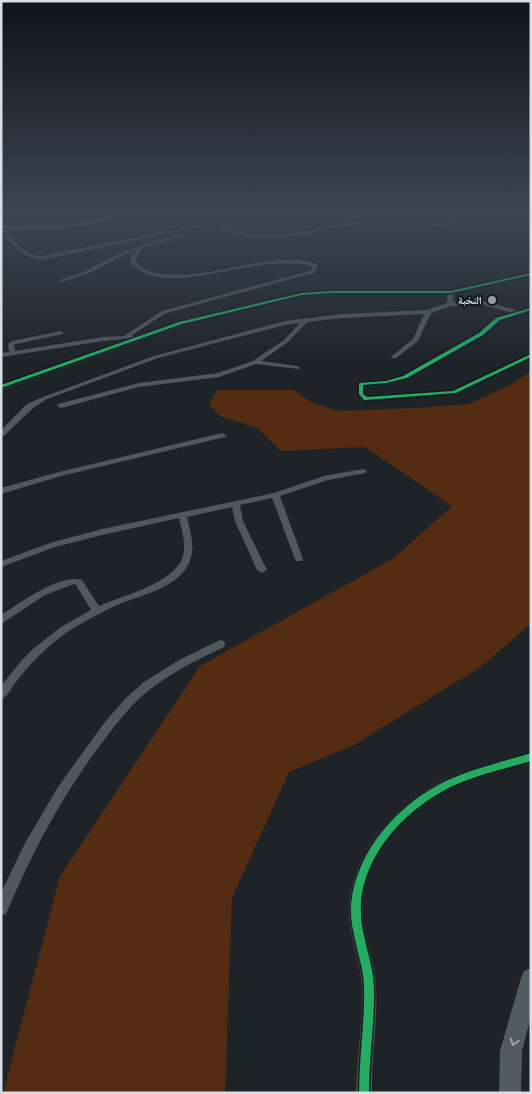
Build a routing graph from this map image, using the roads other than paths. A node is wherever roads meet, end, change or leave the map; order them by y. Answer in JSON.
{"nodes":[{"id":1,"x":104,"y":263,"type":"edge"},
{"id":2,"x":133,"y":263,"type":"edge"},
{"id":3,"x":267,"y":263,"type":"edge"},
{"id":4,"x":312,"y":263,"type":"edge"},
{"id":5,"x":531,"y":274,"type":"edge"},
{"id":6,"x":62,"y":280,"type":"dead end"},
{"id":7,"x":451,"y":292,"type":"junction"},
{"id":8,"x":450,"y":304,"type":"junction"},
{"id":9,"x":531,"y":309,"type":"edge"},
{"id":10,"x":428,"y":312,"type":"junction"},
{"id":11,"x":518,"y":312,"type":"junction"},
{"id":12,"x":306,"y":320,"type":"junction"},
{"id":13,"x":60,"y":333,"type":"dead end"},
{"id":14,"x":129,"y":339,"type":"junction"},
{"id":15,"x":12,"y":353,"type":"junction"},
{"id":16,"x":1,"y":355,"type":"edge"},
{"id":17,"x":531,"y":355,"type":"edge"},
{"id":18,"x":394,"y":358,"type":"dead end"},
{"id":19,"x":255,"y":362,"type":"junction"},
{"id":20,"x":297,"y":368,"type":"dead end"},
{"id":21,"x":1,"y":388,"type":"edge"},
{"id":22,"x":61,"y":406,"type":"dead end"},
{"id":23,"x":1,"y":434,"type":"edge"},
{"id":24,"x":222,"y":435,"type":"dead end"},
{"id":25,"x":363,"y":471,"type":"dead end"},
{"id":26,"x":1,"y":491,"type":"edge"},
{"id":27,"x":275,"y":495,"type":"junction"},
{"id":28,"x":235,"y":504,"type":"junction"},
{"id":29,"x":182,"y":514,"type":"junction"},
{"id":30,"x":300,"y":559,"type":"dead end"},
{"id":31,"x":1,"y":564,"type":"edge"},
{"id":32,"x":262,"y":570,"type":"dead end"},
{"id":33,"x":97,"y":611,"type":"junction"},
{"id":34,"x":1,"y":620,"type":"edge"},
{"id":35,"x":220,"y":644,"type":"dead end"},
{"id":36,"x":1,"y":695,"type":"edge"},
{"id":37,"x":531,"y":757,"type":"edge"},
{"id":38,"x":1,"y":909,"type":"edge"},
{"id":39,"x":531,"y":978,"type":"edge"},
{"id":40,"x":526,"y":1014,"type":"edge"},
{"id":41,"x":364,"y":1093,"type":"edge"},
{"id":42,"x":510,"y":1093,"type":"edge"}],
"edges":[{"from":1,"to":6,"type":"street"},
{"from":2,"to":3,"type":"street"},
{"from":4,"to":14,"type":"street"},
{"from":5,"to":7,"type":"street"},
{"from":7,"to":8,"type":"street"},
{"from":7,"to":14,"type":"street"},
{"from":8,"to":10,"type":"street"},
{"from":8,"to":11,"type":"street"},
{"from":9,"to":11,"type":"street"},
{"from":10,"to":12,"type":"street"},
{"from":10,"to":18,"type":"street"},
{"from":11,"to":17,"type":"street"},
{"from":12,"to":19,"type":"street"},
{"from":12,"to":23,"type":"street"},
{"from":13,"to":15,"type":"street"},
{"from":14,"to":15,"type":"street"},
{"from":14,"to":21,"type":"street"},
{"from":15,"to":16,"type":"street"},
{"from":19,"to":20,"type":"street"},
{"from":19,"to":22,"type":"street"},
{"from":24,"to":26,"type":"street"},
{"from":25,"to":27,"type":"street"},
{"from":27,"to":28,"type":"street"},
{"from":27,"to":30,"type":"street"},
{"from":28,"to":29,"type":"street"},
{"from":28,"to":32,"type":"street"},
{"from":29,"to":31,"type":"street"},
{"from":29,"to":33,"type":"street"},
{"from":33,"to":34,"type":"street"},
{"from":33,"to":36,"type":"street"},
{"from":35,"to":38,"type":"street"},
{"from":37,"to":41,"type":"street"},
{"from":39,"to":40,"type":"street"},
{"from":40,"to":42,"type":"street","one_way":true}]}
